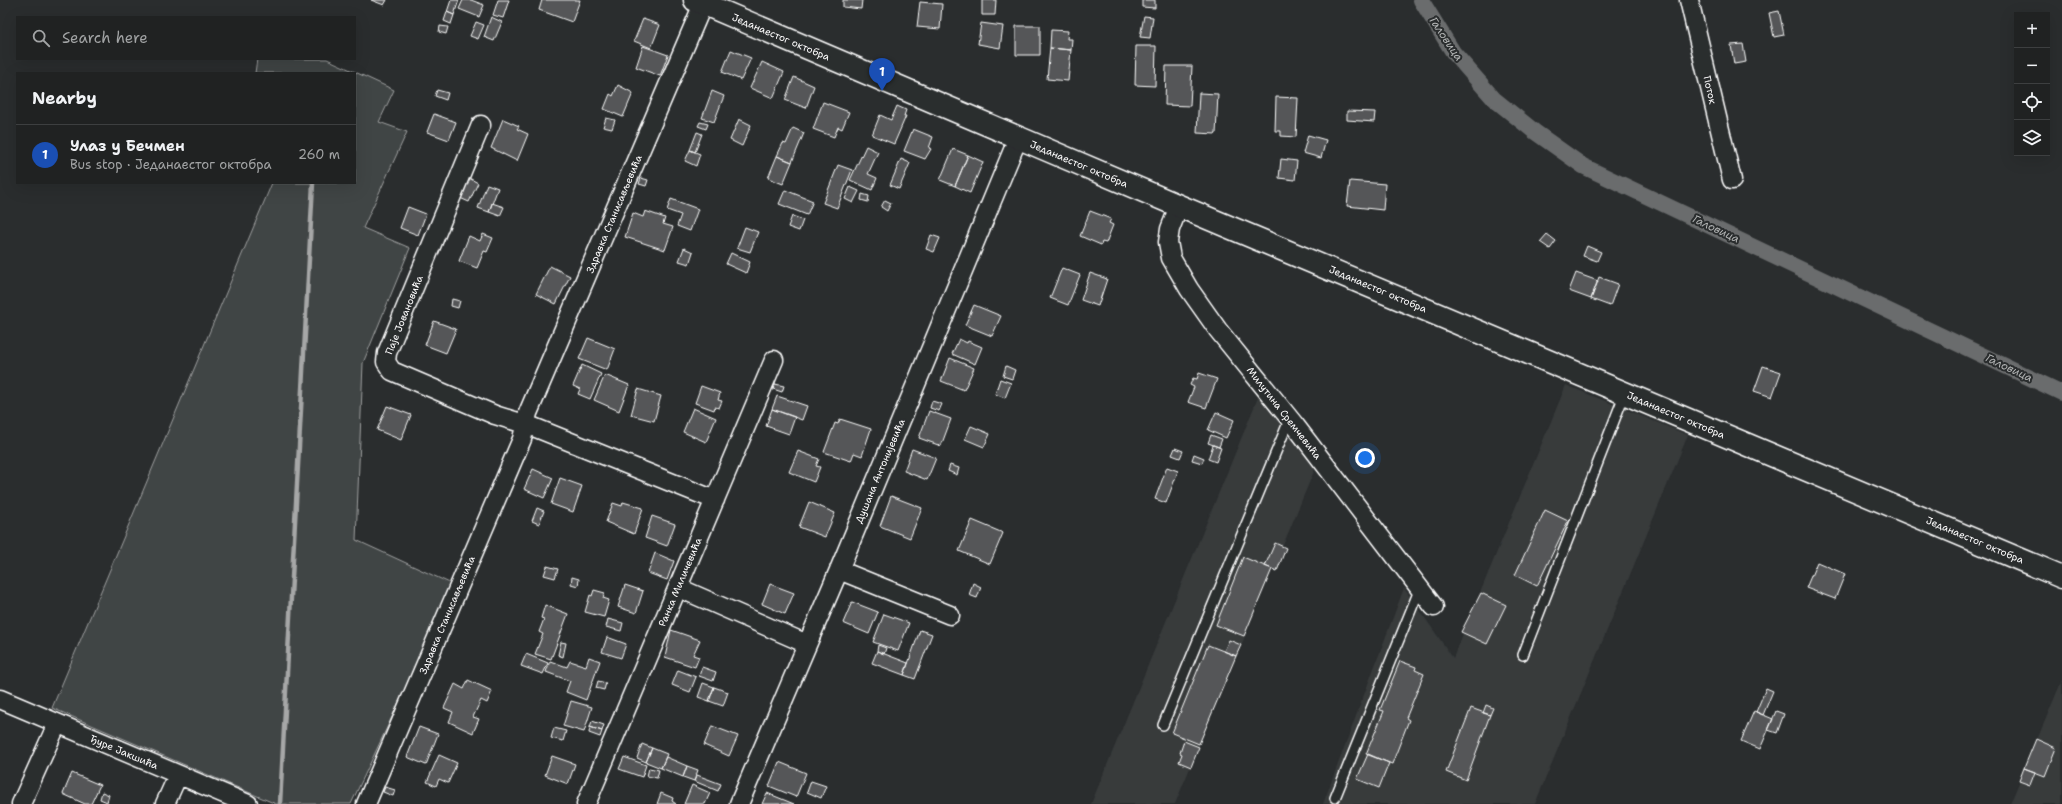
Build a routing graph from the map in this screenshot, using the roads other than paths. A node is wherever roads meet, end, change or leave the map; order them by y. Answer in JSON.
{"nodes":[{"id":1,"x":1689,"y":0,"type":"edge"},
{"id":2,"x":699,"y":2,"type":"edge"},
{"id":3,"x":481,"y":125,"type":"dead end"},
{"id":4,"x":1018,"y":138,"type":"junction"},
{"id":5,"x":1732,"y":180,"type":"dead end"},
{"id":6,"x":1179,"y":206,"type":"junction"},
{"id":7,"x":774,"y":360,"type":"dead end"},
{"id":8,"x":1625,"y":393,"type":"junction"},
{"id":9,"x":1290,"y":418,"type":"junction"},
{"id":10,"x":526,"y":424,"type":"junction"},
{"id":11,"x":715,"y":500,"type":"junction"},
{"id":12,"x":839,"y":570,"type":"junction"},
{"id":13,"x":2062,"y":576,"type":"edge"},
{"id":14,"x":679,"y":588,"type":"junction"},
{"id":15,"x":1420,"y":588,"type":"junction"},
{"id":16,"x":1434,"y":607,"type":"dead end"},
{"id":17,"x":950,"y":616,"type":"dead end"},
{"id":18,"x":807,"y":644,"type":"junction"},
{"id":19,"x":1523,"y":655,"type":"dead end"},
{"id":20,"x":0,"y":698,"type":"edge"},
{"id":21,"x":57,"y":724,"type":"junction"},
{"id":22,"x":1163,"y":725,"type":"dead end"},
{"id":23,"x":178,"y":775,"type":"junction"},
{"id":24,"x":1335,"y":798,"type":"dead end"},
{"id":25,"x":21,"y":804,"type":"edge"},
{"id":26,"x":165,"y":804,"type":"edge"},
{"id":27,"x":248,"y":804,"type":"edge"},
{"id":28,"x":366,"y":804,"type":"edge"},
{"id":29,"x":586,"y":804,"type":"edge"},
{"id":30,"x":739,"y":804,"type":"edge"}],
"edges":[{"from":1,"to":5,"type":"street","name":"Поток"},
{"from":2,"to":4,"type":"main road","name":"Једанаестог октобра"},
{"from":2,"to":10,"type":"street","name":"Здравка Станисављевића"},
{"from":3,"to":10,"type":"street","name":"Паје Јовановића"},
{"from":4,"to":6,"type":"main road","name":"Једанаестог октобра"},
{"from":4,"to":12,"type":"street","name":"Душана Антонијевића"},
{"from":6,"to":8,"type":"main road","name":"Једанаестог октобра"},
{"from":6,"to":9,"type":"street","name":"Милутина Сремчевића"},
{"from":7,"to":11,"type":"street","name":"Ранка Миличевића"},
{"from":8,"to":13,"type":"main road","name":"Једанаестог октобра"},
{"from":8,"to":19,"type":"lane"},
{"from":9,"to":15,"type":"street","name":"Милутина Сремчевића"},
{"from":9,"to":22,"type":"lane"},
{"from":10,"to":11,"type":"street"},
{"from":10,"to":28,"type":"street","name":"Здравка Станисављевића"},
{"from":11,"to":14,"type":"street","name":"Ранка Миличевића"},
{"from":12,"to":17,"type":"street"},
{"from":12,"to":18,"type":"street","name":"Душана Антонијевића"},
{"from":14,"to":18,"type":"street"},
{"from":14,"to":29,"type":"street","name":"Ранка Миличевића"},
{"from":15,"to":16,"type":"street","name":"Милутина Сремчевића"},
{"from":15,"to":24,"type":"lane"},
{"from":18,"to":30,"type":"street","name":"Душана Антонијевића"},
{"from":20,"to":21,"type":"street","name":"Ђуре Јакшића"},
{"from":21,"to":23,"type":"street","name":"Ђуре Јакшића"},
{"from":21,"to":25,"type":"street"},
{"from":23,"to":26,"type":"street"},
{"from":23,"to":27,"type":"street","name":"Ђуре Јакшића"}]}
